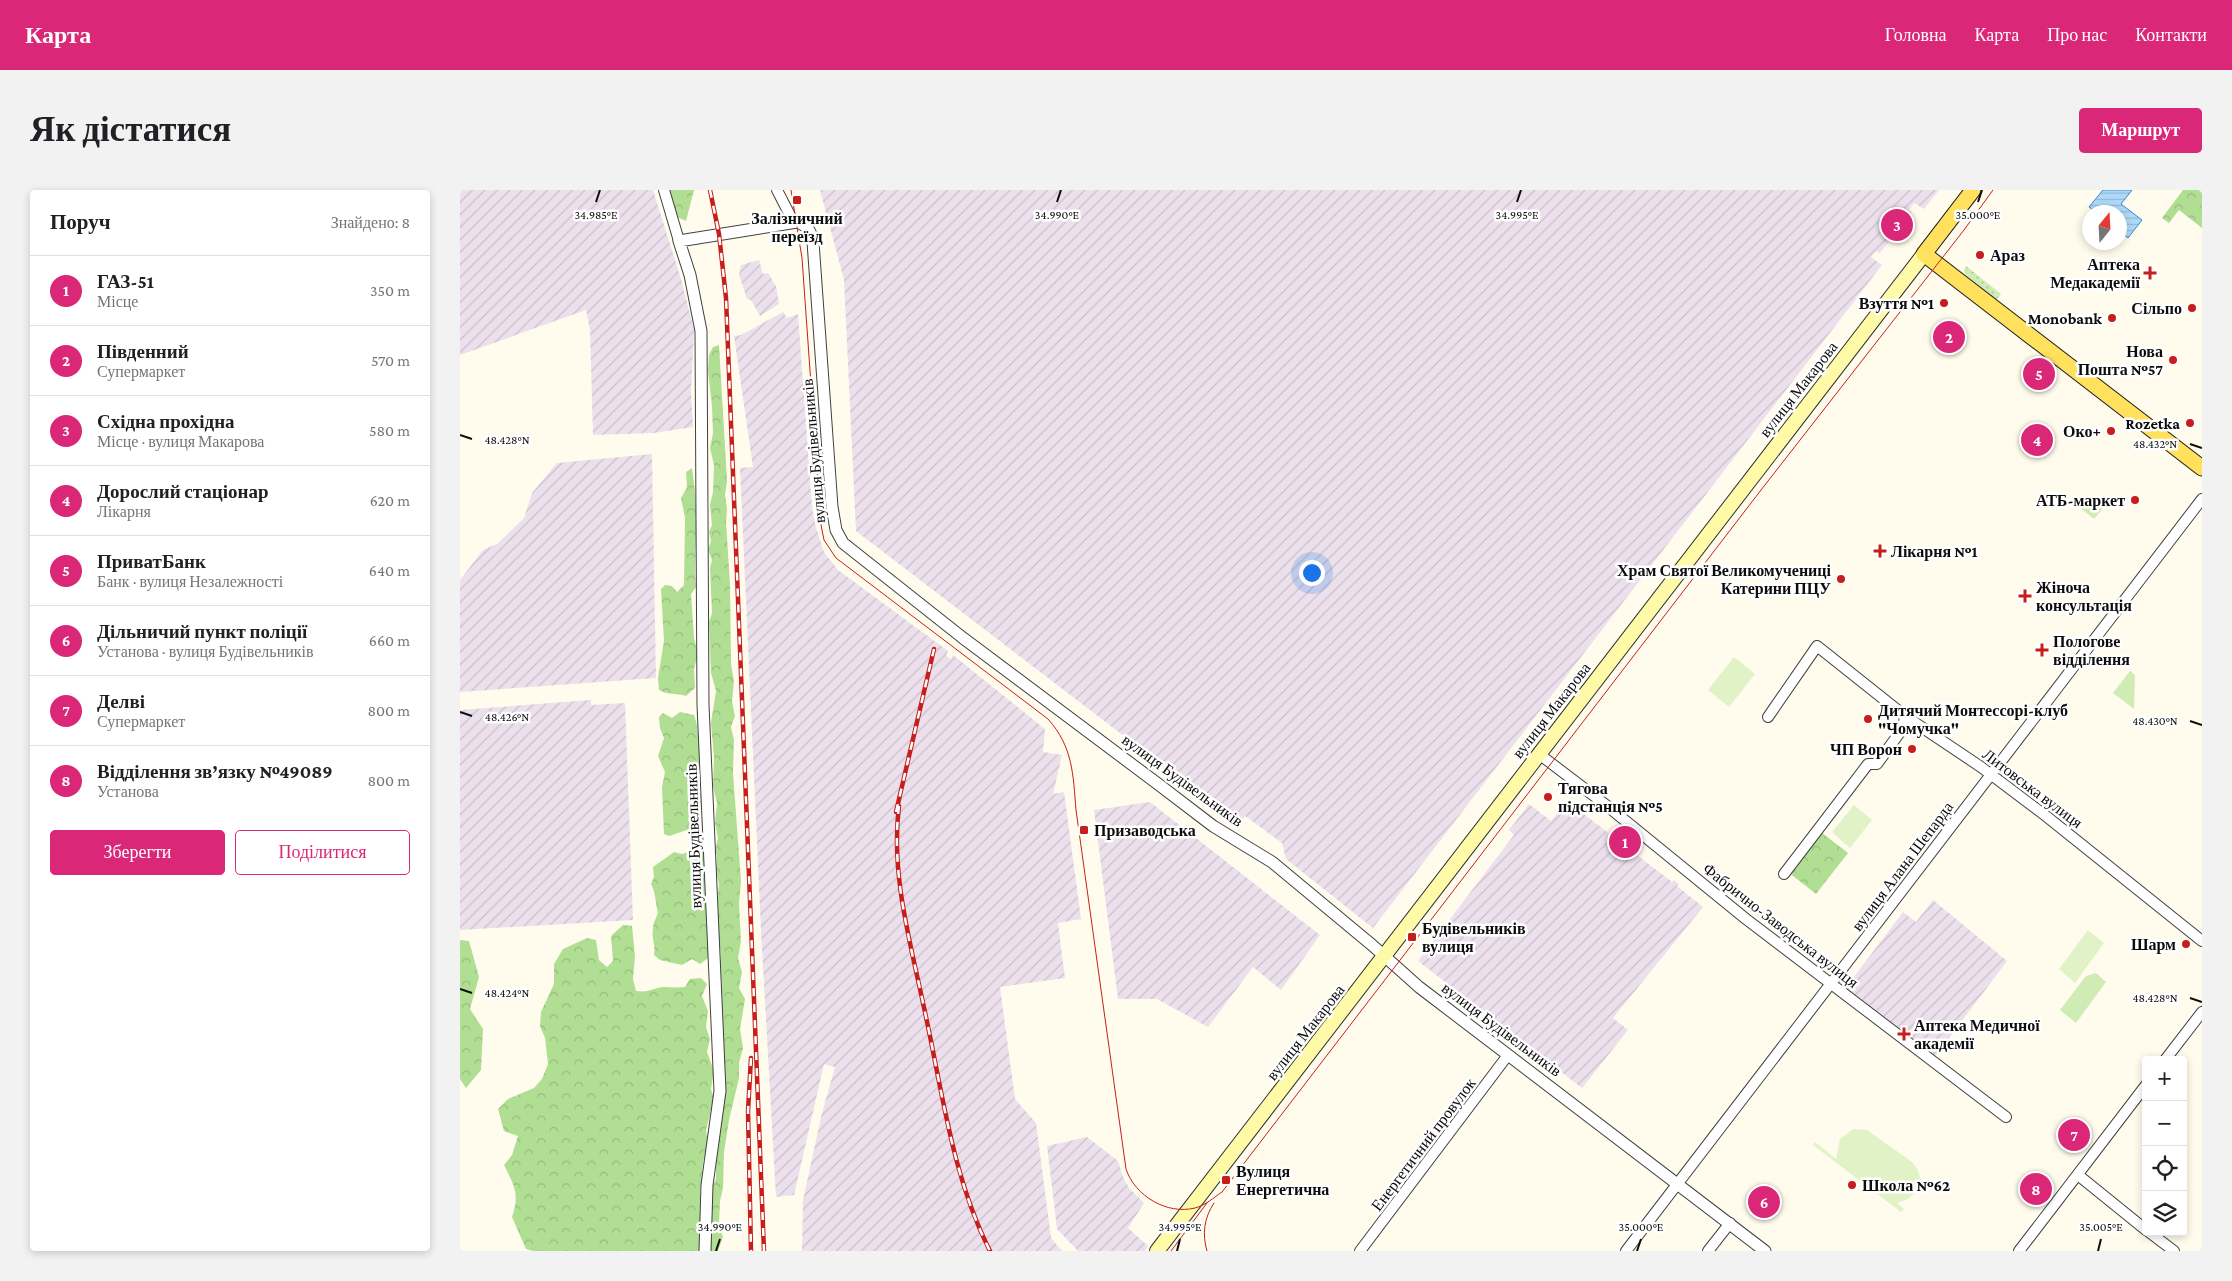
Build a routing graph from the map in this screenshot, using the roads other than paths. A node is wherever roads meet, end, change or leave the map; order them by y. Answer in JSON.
{"nodes":[{"id":1,"x":664,"y":190,"type":"edge"},
{"id":2,"x":777,"y":190,"type":"edge"},
{"id":3,"x":1973,"y":190,"type":"edge"},
{"id":4,"x":794,"y":223,"type":"junction"},
{"id":5,"x":679,"y":241,"type":"junction"},
{"id":6,"x":1924,"y":254,"type":"junction"},
{"id":7,"x":2202,"y":468,"type":"edge"},
{"id":8,"x":2202,"y":499,"type":"edge"},
{"id":9,"x":1905,"y":716,"type":"junction"},
{"id":10,"x":1768,"y":717,"type":"dead end"},
{"id":11,"x":1539,"y":754,"type":"junction"},
{"id":12,"x":1991,"y":774,"type":"junction"},
{"id":13,"x":1784,"y":874,"type":"dead end"},
{"id":14,"x":2202,"y":942,"type":"edge"},
{"id":15,"x":1384,"y":957,"type":"junction"},
{"id":16,"x":1831,"y":984,"type":"junction"},
{"id":17,"x":2202,"y":1012,"type":"edge"},
{"id":18,"x":1508,"y":1055,"type":"junction"},
{"id":19,"x":2168,"y":1056,"type":"edge"},
{"id":20,"x":2142,"y":1090,"type":"edge"},
{"id":21,"x":2006,"y":1117,"type":"dead end"},
{"id":22,"x":2078,"y":1176,"type":"junction"},
{"id":23,"x":1678,"y":1184,"type":"junction"},
{"id":24,"x":1730,"y":1224,"type":"junction"},
{"id":25,"x":2142,"y":1227,"type":"edge"},
{"id":26,"x":2154,"y":1236,"type":"edge"},
{"id":27,"x":705,"y":1251,"type":"edge"},
{"id":28,"x":1157,"y":1251,"type":"edge"},
{"id":29,"x":1360,"y":1251,"type":"edge"},
{"id":30,"x":1626,"y":1251,"type":"edge"},
{"id":31,"x":1708,"y":1251,"type":"edge"},
{"id":32,"x":1765,"y":1251,"type":"edge"},
{"id":33,"x":2019,"y":1251,"type":"edge"},
{"id":34,"x":2174,"y":1251,"type":"edge"}],
"edges":[{"from":1,"to":5,"type":"street","name":"вулиця Будівельників"},
{"from":2,"to":4,"type":"street","name":"вулиця Будівельників"},
{"from":3,"to":6,"type":"main road","name":"вулиця Макарова"},
{"from":4,"to":5,"type":"street"},
{"from":4,"to":15,"type":"street","name":"вулиця Будівельників"},
{"from":5,"to":27,"type":"street","name":"вулиця Будівельників"},
{"from":6,"to":7,"type":"main road"},
{"from":6,"to":11,"type":"main road","name":"вулиця Макарова"},
{"from":8,"to":12,"type":"street","name":"вулиця Алана Шепарда"},
{"from":9,"to":10,"type":"street","name":"Литовська вулиця"},
{"from":9,"to":12,"type":"street","name":"Литовська вулиця"},
{"from":9,"to":13,"type":"street"},
{"from":11,"to":15,"type":"main road","name":"вулиця Макарова"},
{"from":11,"to":16,"type":"street","name":"Фабрично-Заводська вулиця"},
{"from":12,"to":14,"type":"street","name":"Литовська вулиця"},
{"from":12,"to":16,"type":"street","name":"вулиця Алана Шепарда"},
{"from":15,"to":18,"type":"street","name":"вулиця Будівельників"},
{"from":15,"to":28,"type":"main road","name":"вулиця Макарова"},
{"from":16,"to":21,"type":"street","name":"Фабрично-Заводська вулиця"},
{"from":16,"to":23,"type":"street","name":"вулиця Алана Шепарда"},
{"from":17,"to":19,"type":"street"},
{"from":18,"to":23,"type":"street","name":"вулиця Будівельників"},
{"from":18,"to":29,"type":"street","name":"Енергетичний провулок"},
{"from":20,"to":22,"type":"street"},
{"from":22,"to":25,"type":"street"},
{"from":22,"to":33,"type":"street"},
{"from":23,"to":24,"type":"street","name":"вулиця Будівельників"},
{"from":23,"to":30,"type":"street","name":"вулиця Алана Шепарда"},
{"from":24,"to":31,"type":"street"},
{"from":24,"to":32,"type":"street","name":"вулиця Будівельників"},
{"from":26,"to":34,"type":"street"}]}
